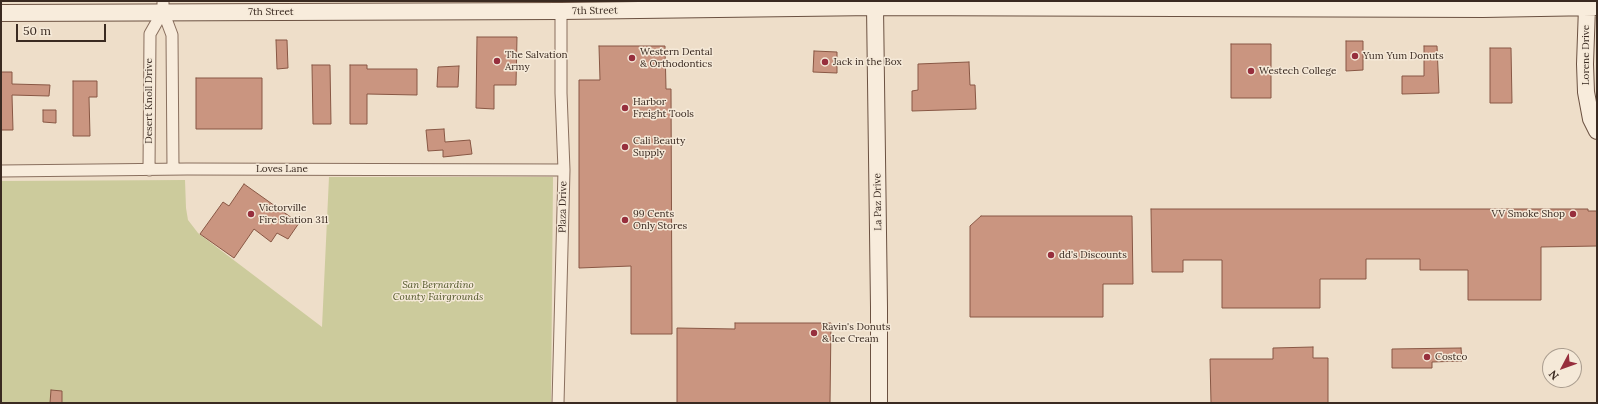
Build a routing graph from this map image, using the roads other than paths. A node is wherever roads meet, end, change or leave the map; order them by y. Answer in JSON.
{"nodes":[{"id":1,"x":877,"y":4,"type":"edge"},
{"id":2,"x":1590,"y":5,"type":"edge"},
{"id":3,"x":163,"y":6,"type":"edge"},
{"id":4,"x":561,"y":11,"type":"junction"},
{"id":5,"x":1,"y":13,"type":"edge"},
{"id":6,"x":1591,"y":64,"type":"edge"},
{"id":7,"x":1597,"y":132,"type":"edge"},
{"id":8,"x":173,"y":169,"type":"junction"},
{"id":9,"x":149,"y":170,"type":"junction"},
{"id":10,"x":564,"y":170,"type":"junction"},
{"id":11,"x":1,"y":171,"type":"edge"},
{"id":12,"x":558,"y":403,"type":"edge"},
{"id":13,"x":879,"y":403,"type":"edge"}],
"edges":[{"from":1,"to":2,"type":"main road","name":"7th Street"},
{"from":1,"to":4,"type":"main road","name":"7th Street"},
{"from":1,"to":13,"type":"main road","name":"La Paz Drive"},
{"from":2,"to":6,"type":"main road","name":"Lorene Drive"},
{"from":3,"to":4,"type":"main road","name":"7th Street"},
{"from":3,"to":5,"type":"main road","name":"7th Street"},
{"from":3,"to":8,"type":"street"},
{"from":3,"to":9,"type":"street","name":"Desert Knoll Drive"},
{"from":4,"to":10,"type":"street","name":"Plaza Drive"},
{"from":6,"to":7,"type":"main road","name":"Lorene Drive"},
{"from":8,"to":9,"type":"street","name":"Loves Lane"},
{"from":8,"to":10,"type":"street","name":"Loves Lane"},
{"from":9,"to":11,"type":"street","name":"Loves Lane"},
{"from":10,"to":12,"type":"street","name":"Plaza Drive"}]}
